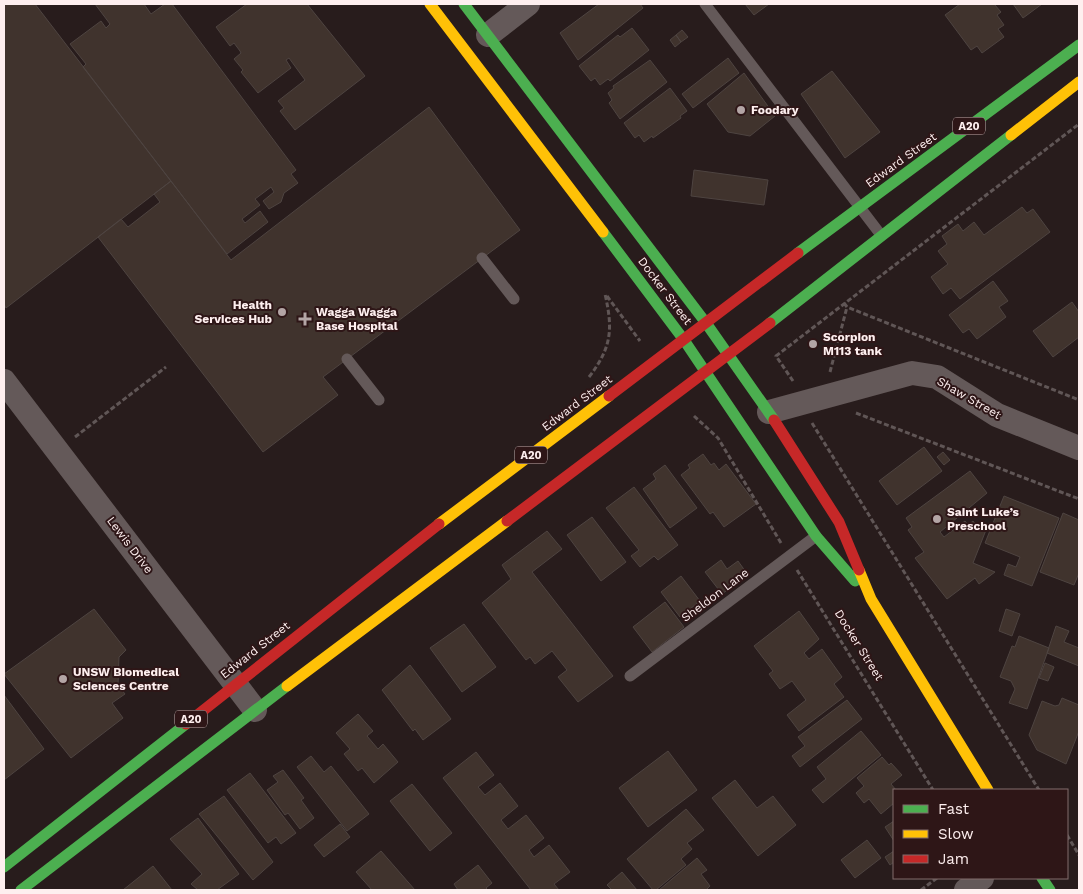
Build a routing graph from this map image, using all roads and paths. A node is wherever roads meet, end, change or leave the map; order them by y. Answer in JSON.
{"nodes":[{"id":1,"x":430,"y":4,"type":"edge"},
{"id":2,"x":464,"y":4,"type":"edge"},
{"id":3,"x":528,"y":4,"type":"edge"},
{"id":4,"x":705,"y":4,"type":"edge"},
{"id":5,"x":488,"y":35,"type":"junction"},
{"id":6,"x":1079,"y":45,"type":"edge"},
{"id":7,"x":1079,"y":82,"type":"edge"},
{"id":8,"x":1079,"y":124,"type":"edge"},
{"id":9,"x":859,"y":207,"type":"junction"},
{"id":10,"x":881,"y":236,"type":"junction"},
{"id":11,"x":482,"y":258,"type":"dead end"},
{"id":12,"x":514,"y":299,"type":"dead end"},
{"id":13,"x":844,"y":303,"type":"junction"},
{"id":14,"x":847,"y":307,"type":"junction"},
{"id":15,"x":706,"y":323,"type":"junction"},
{"id":16,"x":684,"y":340,"type":"junction"},
{"id":17,"x":641,"y":343,"type":"dead end"},
{"id":18,"x":729,"y":354,"type":"junction"},
{"id":19,"x":347,"y":359,"type":"dead end"},
{"id":20,"x":166,"y":367,"type":"dead end"},
{"id":21,"x":706,"y":372,"type":"junction"},
{"id":22,"x":587,"y":380,"type":"dead end"},
{"id":23,"x":4,"y":381,"type":"edge"},
{"id":24,"x":379,"y":400,"type":"dead end"},
{"id":25,"x":1079,"y":400,"type":"edge"},
{"id":26,"x":816,"y":407,"type":"junction"},
{"id":27,"x":769,"y":412,"type":"junction"},
{"id":28,"x":853,"y":412,"type":"dead end"},
{"id":29,"x":694,"y":416,"type":"dead end"},
{"id":30,"x":813,"y":426,"type":"junction"},
{"id":31,"x":70,"y":441,"type":"dead end"},
{"id":32,"x":1079,"y":448,"type":"edge"},
{"id":33,"x":1079,"y":499,"type":"edge"},
{"id":34,"x":816,"y":536,"type":"junction"},
{"id":35,"x":789,"y":556,"type":"junction"},
{"id":36,"x":872,"y":599,"type":"junction"},
{"id":37,"x":630,"y":676,"type":"dead end"},
{"id":38,"x":235,"y":683,"type":"junction"},
{"id":39,"x":255,"y":710,"type":"junction"},
{"id":40,"x":932,"y":789,"type":"edge"},
{"id":41,"x":987,"y":789,"type":"edge"},
{"id":42,"x":1038,"y":789,"type":"edge"},
{"id":43,"x":1068,"y":837,"type":"edge"},
{"id":44,"x":1079,"y":855,"type":"edge"},
{"id":45,"x":4,"y":867,"type":"edge"},
{"id":46,"x":935,"y":879,"type":"edge"},
{"id":47,"x":981,"y":879,"type":"edge"},
{"id":48,"x":1043,"y":879,"type":"edge"},
{"id":49,"x":21,"y":890,"type":"edge"},
{"id":50,"x":920,"y":890,"type":"edge"},
{"id":51,"x":966,"y":890,"type":"edge"},
{"id":52,"x":1050,"y":890,"type":"edge"}],
"edges":[{"from":1,"to":16,"type":"main road","name":"Docker Street"},
{"from":2,"to":5,"type":"main road","name":"Docker Street"},
{"from":3,"to":5,"type":"street"},
{"from":4,"to":9,"type":"lane"},
{"from":5,"to":15,"type":"main road","name":"Docker Street"},
{"from":6,"to":9,"type":"main road","name":"Edward Street","number":"A20"},
{"from":7,"to":10,"type":"main road","number":"A20"},
{"from":8,"to":13,"type":"path"},
{"from":9,"to":10,"type":"lane"},
{"from":9,"to":15,"type":"main road","name":"Edward Street","number":"A20"},
{"from":10,"to":18,"type":"main road","number":"A20"},
{"from":11,"to":12,"type":"lane"},
{"from":13,"to":14,"type":"path"},
{"from":13,"to":26,"type":"path"},
{"from":14,"to":25,"type":"path"},
{"from":14,"to":26,"type":"path"},
{"from":15,"to":16,"type":"main road","name":"Edward Street","number":"A20"},
{"from":15,"to":18,"type":"main road","name":"Docker Street"},
{"from":16,"to":21,"type":"main road","name":"Docker Street"},
{"from":16,"to":38,"type":"main road","name":"Edward Street","number":"A20"},
{"from":17,"to":22,"type":"path"},
{"from":18,"to":21,"type":"main road","number":"A20"},
{"from":18,"to":27,"type":"main road","name":"Docker Street"},
{"from":19,"to":24,"type":"lane"},
{"from":20,"to":31,"type":"path"},
{"from":21,"to":34,"type":"main road","name":"Docker Street"},
{"from":21,"to":39,"type":"main road","number":"A20"},
{"from":23,"to":38,"type":"street","name":"Lewis Drive"},
{"from":26,"to":27,"type":"street","name":"Shaw Street"},
{"from":26,"to":30,"type":"path"},
{"from":26,"to":30,"type":"path"},
{"from":26,"to":32,"type":"street","name":"Shaw Street"},
{"from":27,"to":36,"type":"main road","name":"Docker Street"},
{"from":28,"to":33,"type":"path"},
{"from":29,"to":35,"type":"path","name":"Docker Street"},
{"from":30,"to":42,"type":"path"},
{"from":34,"to":35,"type":"lane","name":"Sheldon Lane"},
{"from":34,"to":36,"type":"main road","name":"Docker Street"},
{"from":35,"to":37,"type":"lane","name":"Sheldon Lane"},
{"from":35,"to":40,"type":"path","name":"Docker Street"},
{"from":36,"to":41,"type":"main road","name":"Docker Street"},
{"from":38,"to":39,"type":"street","name":"Lewis Drive"},
{"from":38,"to":45,"type":"main road","name":"Edward Street","number":"A20"},
{"from":39,"to":49,"type":"main road","number":"A20"},
{"from":43,"to":44,"type":"path"},
{"from":46,"to":50,"type":"path"},
{"from":47,"to":51,"type":"street"},
{"from":48,"to":52,"type":"main road"}]}
